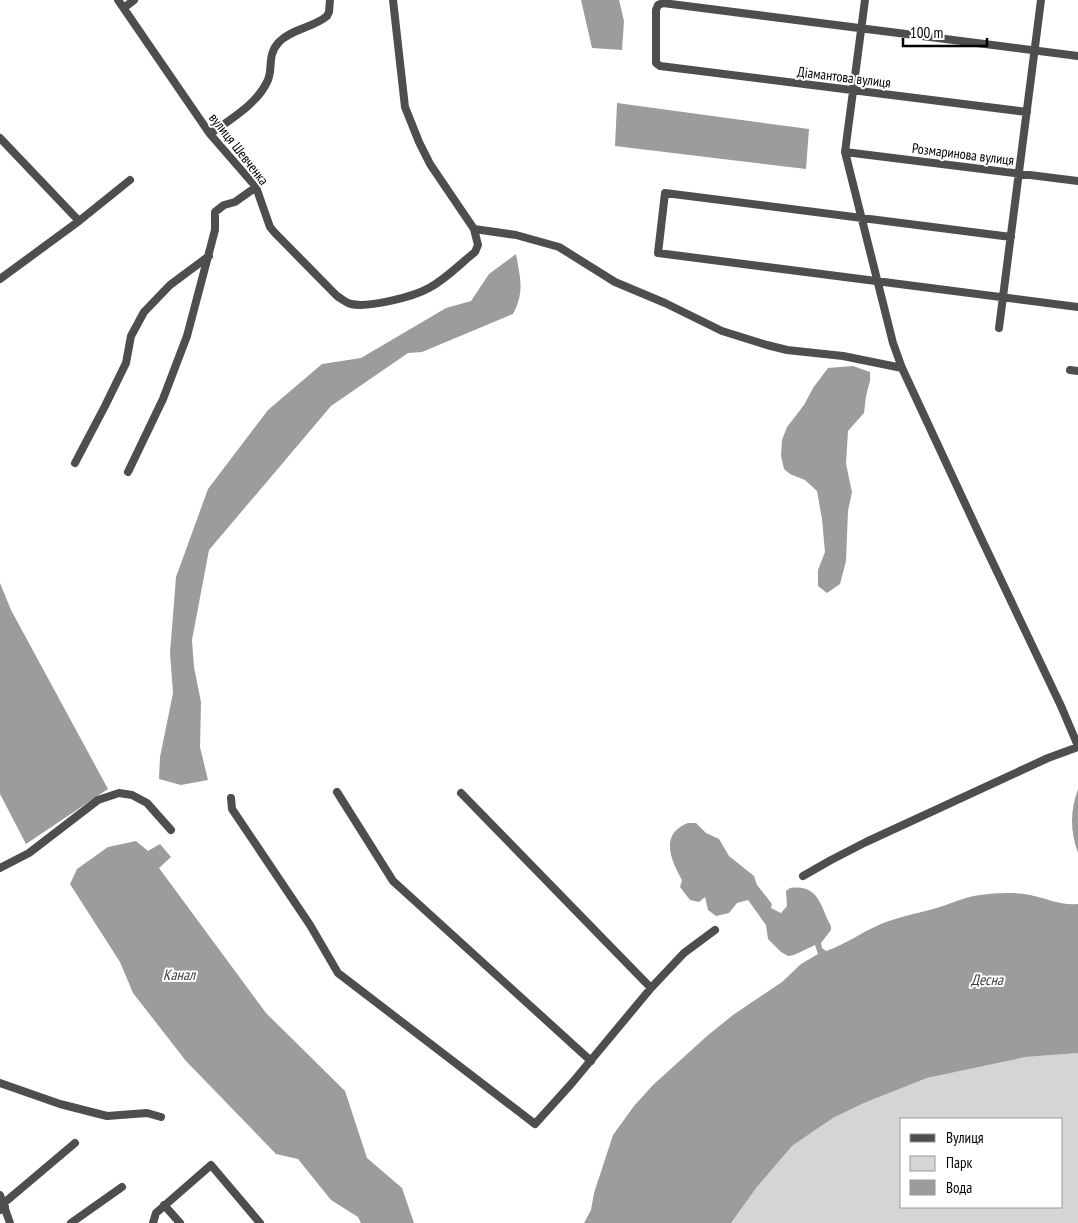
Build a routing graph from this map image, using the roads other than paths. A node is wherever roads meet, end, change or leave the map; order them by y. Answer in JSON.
{"nodes":[{"id":1,"x":118,"y":0,"type":"edge"},
{"id":2,"x":134,"y":0,"type":"edge"},
{"id":3,"x":330,"y":0,"type":"edge"},
{"id":4,"x":392,"y":0,"type":"edge"},
{"id":5,"x":865,"y":0,"type":"edge"},
{"id":6,"x":1041,"y":0,"type":"edge"},
{"id":7,"x":125,"y":7,"type":"junction"},
{"id":8,"x":861,"y":28,"type":"junction"},
{"id":9,"x":1034,"y":51,"type":"junction"},
{"id":10,"x":1078,"y":56,"type":"edge"},
{"id":11,"x":853,"y":90,"type":"junction"},
{"id":12,"x":1026,"y":112,"type":"junction"},
{"id":13,"x":210,"y":134,"type":"junction"},
{"id":14,"x":0,"y":138,"type":"edge"},
{"id":15,"x":846,"y":152,"type":"junction"},
{"id":16,"x":1019,"y":173,"type":"junction"},
{"id":17,"x":130,"y":180,"type":"dead end"},
{"id":18,"x":1078,"y":181,"type":"edge"},
{"id":19,"x":256,"y":188,"type":"junction"},
{"id":20,"x":862,"y":219,"type":"junction"},
{"id":21,"x":78,"y":221,"type":"junction"},
{"id":22,"x":474,"y":229,"type":"junction"},
{"id":23,"x":1011,"y":237,"type":"junction"},
{"id":24,"x":209,"y":256,"type":"junction"},
{"id":25,"x":0,"y":279,"type":"edge"},
{"id":26,"x":879,"y":281,"type":"junction"},
{"id":27,"x":1003,"y":297,"type":"junction"},
{"id":28,"x":1078,"y":307,"type":"edge"},
{"id":29,"x":999,"y":328,"type":"dead end"},
{"id":30,"x":902,"y":368,"type":"junction"},
{"id":31,"x":75,"y":462,"type":"dead end"},
{"id":32,"x":128,"y":472,"type":"dead end"},
{"id":33,"x":1078,"y":747,"type":"edge"},
{"id":34,"x":338,"y":792,"type":"dead end"},
{"id":35,"x":461,"y":793,"type":"dead end"},
{"id":36,"x":231,"y":798,"type":"dead end"},
{"id":37,"x":171,"y":830,"type":"dead end"},
{"id":38,"x":0,"y":868,"type":"edge"},
{"id":39,"x":803,"y":876,"type":"dead end"},
{"id":40,"x":715,"y":930,"type":"dead end"},
{"id":41,"x":651,"y":988,"type":"junction"},
{"id":42,"x":591,"y":1060,"type":"junction"},
{"id":43,"x":0,"y":1083,"type":"edge"},
{"id":44,"x":161,"y":1117,"type":"dead end"},
{"id":45,"x":75,"y":1143,"type":"dead end"},
{"id":46,"x":122,"y":1187,"type":"dead end"},
{"id":47,"x":0,"y":1195,"type":"edge"},
{"id":48,"x":164,"y":1205,"type":"junction"},
{"id":49,"x":3,"y":1207,"type":"edge"},
{"id":50,"x":10,"y":1223,"type":"edge"},
{"id":51,"x":71,"y":1223,"type":"edge"},
{"id":52,"x":153,"y":1223,"type":"edge"},
{"id":53,"x":180,"y":1223,"type":"edge"},
{"id":54,"x":260,"y":1223,"type":"edge"}],
"edges":[{"from":1,"to":7,"type":"street","name":"вулиця Шевченка"},
{"from":2,"to":7,"type":"street"},
{"from":3,"to":13,"type":"street"},
{"from":4,"to":22,"type":"street"},
{"from":5,"to":8,"type":"street"},
{"from":6,"to":9,"type":"street"},
{"from":7,"to":13,"type":"street","name":"вулиця Шевченка"},
{"from":8,"to":9,"type":"street"},
{"from":8,"to":11,"type":"street"},
{"from":8,"to":11,"type":"street","name":"Діамантова вулиця"},
{"from":9,"to":10,"type":"street"},
{"from":9,"to":12,"type":"street"},
{"from":11,"to":12,"type":"street","name":"Діамантова вулиця"},
{"from":11,"to":15,"type":"street"},
{"from":12,"to":16,"type":"street"},
{"from":13,"to":19,"type":"street","name":"вулиця Шевченка"},
{"from":14,"to":21,"type":"street"},
{"from":15,"to":16,"type":"street","name":"Розмаринова вулиця"},
{"from":15,"to":20,"type":"street"},
{"from":16,"to":18,"type":"street","name":"Розмаринова вулиця"},
{"from":16,"to":23,"type":"street"},
{"from":17,"to":21,"type":"street"},
{"from":19,"to":22,"type":"street","name":"вулиця Шевченка"},
{"from":19,"to":24,"type":"street"},
{"from":20,"to":23,"type":"street"},
{"from":20,"to":26,"type":"street"},
{"from":20,"to":26,"type":"street"},
{"from":21,"to":25,"type":"street"},
{"from":22,"to":30,"type":"street"},
{"from":23,"to":27,"type":"street"},
{"from":24,"to":31,"type":"street"},
{"from":24,"to":32,"type":"street"},
{"from":26,"to":27,"type":"street"},
{"from":26,"to":30,"type":"street"},
{"from":27,"to":28,"type":"street"},
{"from":27,"to":29,"type":"street"},
{"from":30,"to":33,"type":"street"},
{"from":33,"to":39,"type":"street"},
{"from":34,"to":42,"type":"street"},
{"from":35,"to":41,"type":"street"},
{"from":36,"to":42,"type":"street"},
{"from":37,"to":38,"type":"street"},
{"from":40,"to":41,"type":"street"},
{"from":41,"to":42,"type":"street"},
{"from":43,"to":44,"type":"street"},
{"from":45,"to":49,"type":"street"},
{"from":46,"to":51,"type":"street"},
{"from":47,"to":49,"type":"street"},
{"from":48,"to":52,"type":"street"},
{"from":48,"to":53,"type":"street"},
{"from":48,"to":54,"type":"street"},
{"from":49,"to":50,"type":"street"}]}
